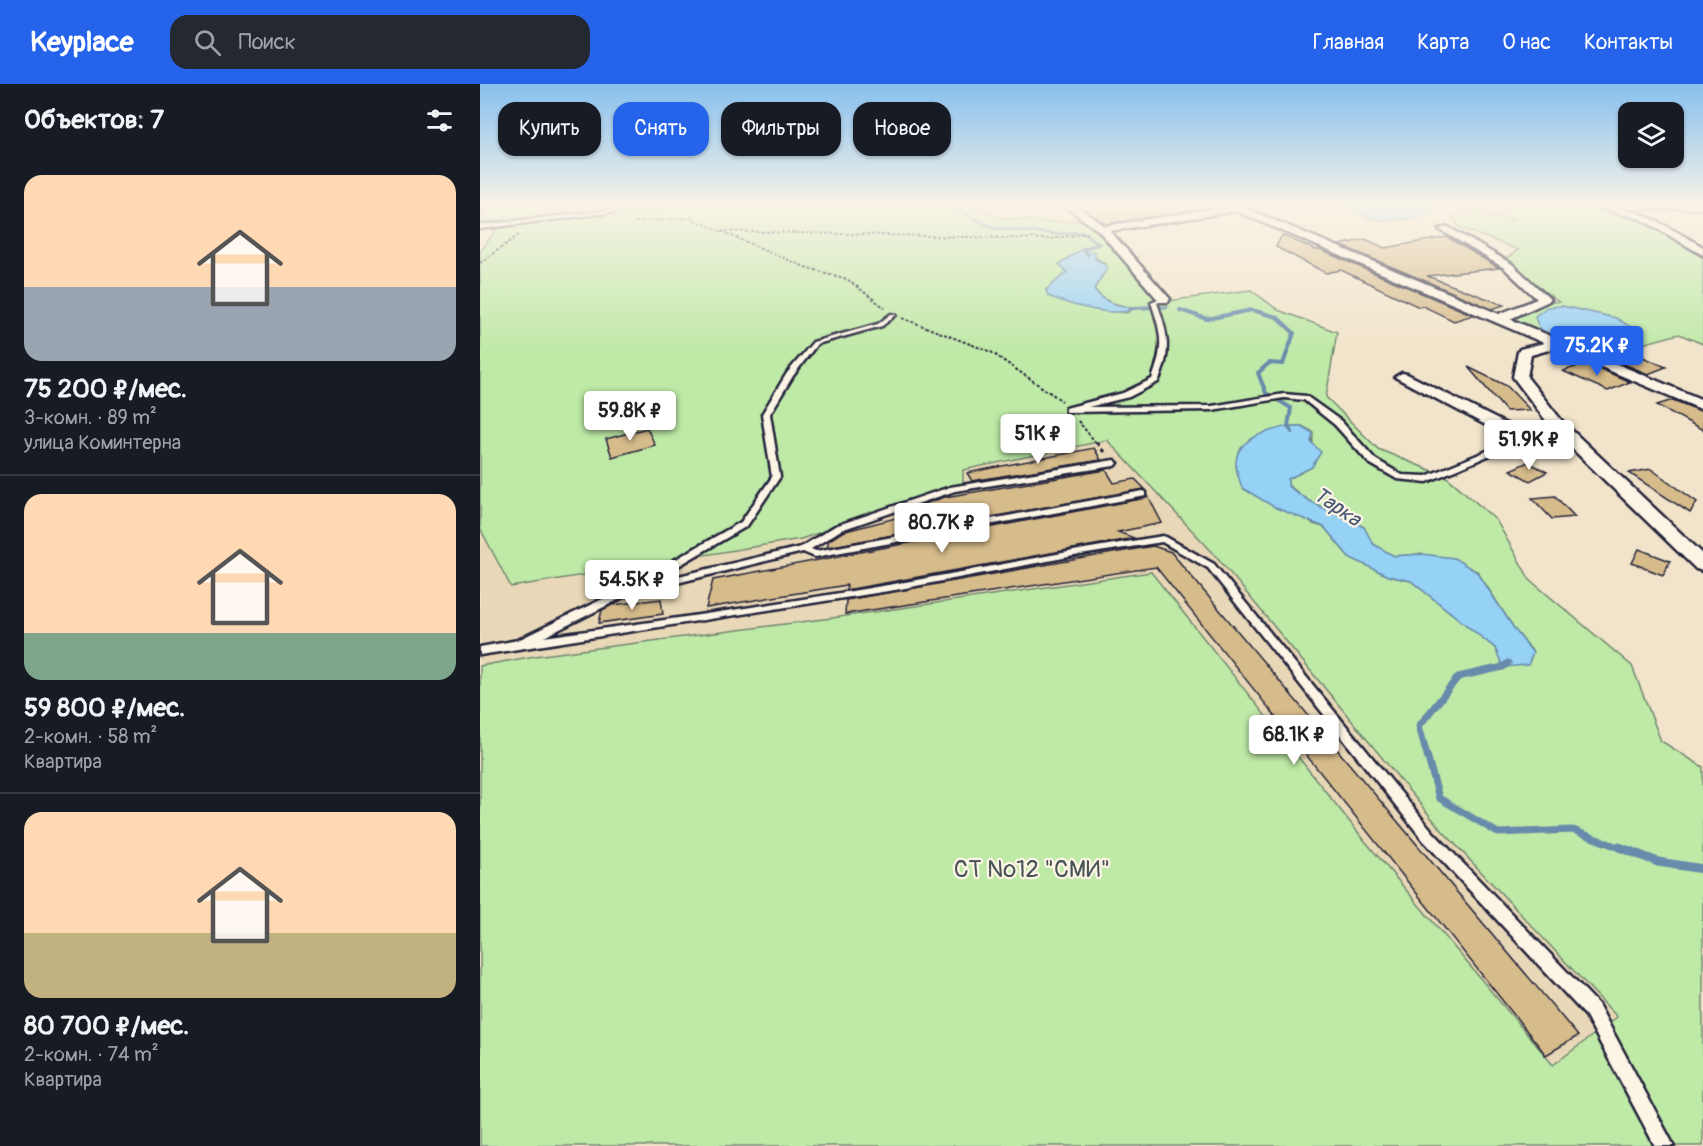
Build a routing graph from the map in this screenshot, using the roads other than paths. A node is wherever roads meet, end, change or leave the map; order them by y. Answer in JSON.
{"nodes":[{"id":1,"x":1122,"y":254,"type":"edge"},
{"id":2,"x":1342,"y":254,"type":"edge"},
{"id":3,"x":1486,"y":254,"type":"edge"},
{"id":4,"x":1159,"y":301,"type":"joint"},
{"id":5,"x":893,"y":315,"type":"road end"},
{"id":6,"x":1498,"y":320,"type":"junction"},
{"id":7,"x":1556,"y":344,"type":"junction"},
{"id":8,"x":1402,"y":377,"type":"dead end"},
{"id":9,"x":1703,"y":405,"type":"edge"},
{"id":10,"x":1556,"y":424,"type":"junction"},
{"id":11,"x":1524,"y":439,"type":"junction"},
{"id":12,"x":1114,"y":463,"type":"road end"},
{"id":13,"x":1143,"y":494,"type":"dead end"},
{"id":14,"x":804,"y":549,"type":"junction"},
{"id":15,"x":1703,"y":565,"type":"edge"},
{"id":16,"x":626,"y":592,"type":"junction"},
{"id":17,"x":520,"y":644,"type":"junction"},
{"id":18,"x":480,"y":651,"type":"edge"},
{"id":19,"x":1665,"y":1146,"type":"edge"}],
"edges":[{"from":1,"to":4,"type":"street"},
{"from":2,"to":6,"type":"street"},
{"from":3,"to":6,"type":"street"},
{"from":4,"to":11,"type":"lane"},
{"from":5,"to":16,"type":"lane"},
{"from":6,"to":7,"type":"street"},
{"from":7,"to":9,"type":"street"},
{"from":7,"to":10,"type":"street"},
{"from":8,"to":11,"type":"street"},
{"from":10,"to":11,"type":"street"},
{"from":10,"to":15,"type":"street"},
{"from":12,"to":14,"type":"lane"},
{"from":13,"to":14,"type":"lane"},
{"from":14,"to":16,"type":"lane"},
{"from":16,"to":17,"type":"lane"},
{"from":17,"to":18,"type":"lane"},
{"from":17,"to":19,"type":"lane"}]}
